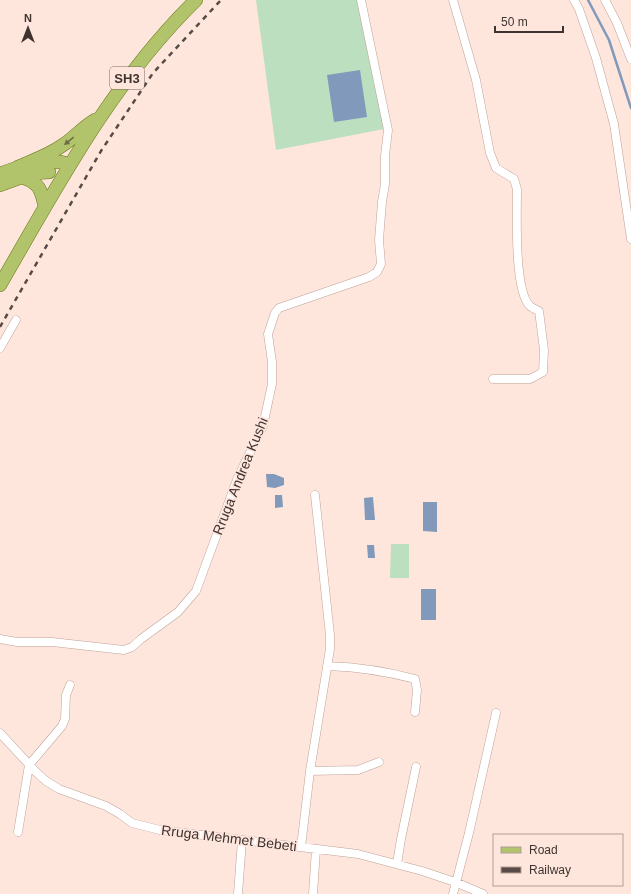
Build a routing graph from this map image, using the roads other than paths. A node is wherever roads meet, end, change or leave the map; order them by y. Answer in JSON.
{"nodes":[{"id":1,"x":196,"y":0,"type":"edge"},
{"id":2,"x":361,"y":0,"type":"edge"},
{"id":3,"x":453,"y":0,"type":"edge"},
{"id":4,"x":574,"y":0,"type":"edge"},
{"id":5,"x":605,"y":0,"type":"edge"},
{"id":6,"x":631,"y":59,"type":"edge"},
{"id":7,"x":100,"y":117,"type":"junction"},
{"id":8,"x":67,"y":169,"type":"junction"},
{"id":9,"x":20,"y":172,"type":"junction"},
{"id":10,"x":0,"y":174,"type":"edge"},
{"id":11,"x":0,"y":185,"type":"edge"},
{"id":12,"x":45,"y":207,"type":"junction"},
{"id":13,"x":631,"y":238,"type":"edge"},
{"id":14,"x":0,"y":285,"type":"edge"},
{"id":15,"x":16,"y":320,"type":"dead end"},
{"id":16,"x":0,"y":348,"type":"edge"},
{"id":17,"x":493,"y":378,"type":"dead end"},
{"id":18,"x":315,"y":495,"type":"dead end"},
{"id":19,"x":0,"y":639,"type":"edge"},
{"id":20,"x":327,"y":666,"type":"junction"},
{"id":21,"x":70,"y":685,"type":"dead end"},
{"id":22,"x":415,"y":712,"type":"dead end"},
{"id":23,"x":496,"y":713,"type":"dead end"},
{"id":24,"x":0,"y":733,"type":"edge"},
{"id":25,"x":379,"y":762,"type":"dead end"},
{"id":26,"x":29,"y":765,"type":"junction"},
{"id":27,"x":416,"y":767,"type":"dead end"},
{"id":28,"x":310,"y":771,"type":"junction"},
{"id":29,"x":18,"y":832,"type":"dead end"},
{"id":30,"x":242,"y":840,"type":"junction"},
{"id":31,"x":301,"y":846,"type":"junction"},
{"id":32,"x":316,"y":849,"type":"junction"},
{"id":33,"x":397,"y":864,"type":"junction"},
{"id":34,"x":455,"y":882,"type":"junction"},
{"id":35,"x":238,"y":894,"type":"edge"},
{"id":36,"x":313,"y":894,"type":"edge"},
{"id":37,"x":453,"y":894,"type":"edge"},
{"id":38,"x":483,"y":894,"type":"edge"}],
"edges":[{"from":1,"to":7,"type":"main road","number":"SH3"},
{"from":2,"to":19,"type":"street","name":"Rruga Andrea Kushi"},
{"from":3,"to":17,"type":"street"},
{"from":4,"to":13,"type":"street"},
{"from":5,"to":6,"type":"street"},
{"from":7,"to":8,"type":"main road","number":"SH3"},
{"from":7,"to":9,"type":"main road","one_way":true},
{"from":8,"to":9,"type":"main road"},
{"from":8,"to":12,"type":"main road","number":"SH3"},
{"from":9,"to":10,"type":"main road"},
{"from":9,"to":11,"type":"main road"},
{"from":9,"to":12,"type":"main road"},
{"from":12,"to":14,"type":"main road","number":"SH3"},
{"from":15,"to":16,"type":"street"},
{"from":18,"to":20,"type":"street"},
{"from":20,"to":22,"type":"street"},
{"from":20,"to":28,"type":"street"},
{"from":21,"to":26,"type":"street"},
{"from":23,"to":34,"type":"street"},
{"from":24,"to":26,"type":"street","name":"Rruga Mehmet Bebeti"},
{"from":25,"to":28,"type":"street"},
{"from":26,"to":29,"type":"street"},
{"from":26,"to":30,"type":"street","name":"Rruga Mehmet Bebeti"},
{"from":27,"to":33,"type":"street"},
{"from":28,"to":31,"type":"street"},
{"from":30,"to":31,"type":"street","name":"Rruga Mehmet Bebeti"},
{"from":30,"to":35,"type":"street"},
{"from":31,"to":32,"type":"street","name":"Rruga Mehmet Bebeti"},
{"from":32,"to":33,"type":"street","name":"Rruga Mehmet Bebeti"},
{"from":32,"to":36,"type":"street"},
{"from":33,"to":34,"type":"street","name":"Rruga Mehmet Bebeti"},
{"from":34,"to":37,"type":"street"},
{"from":34,"to":38,"type":"street","name":"Rruga Mehmet Bebeti"}]}
